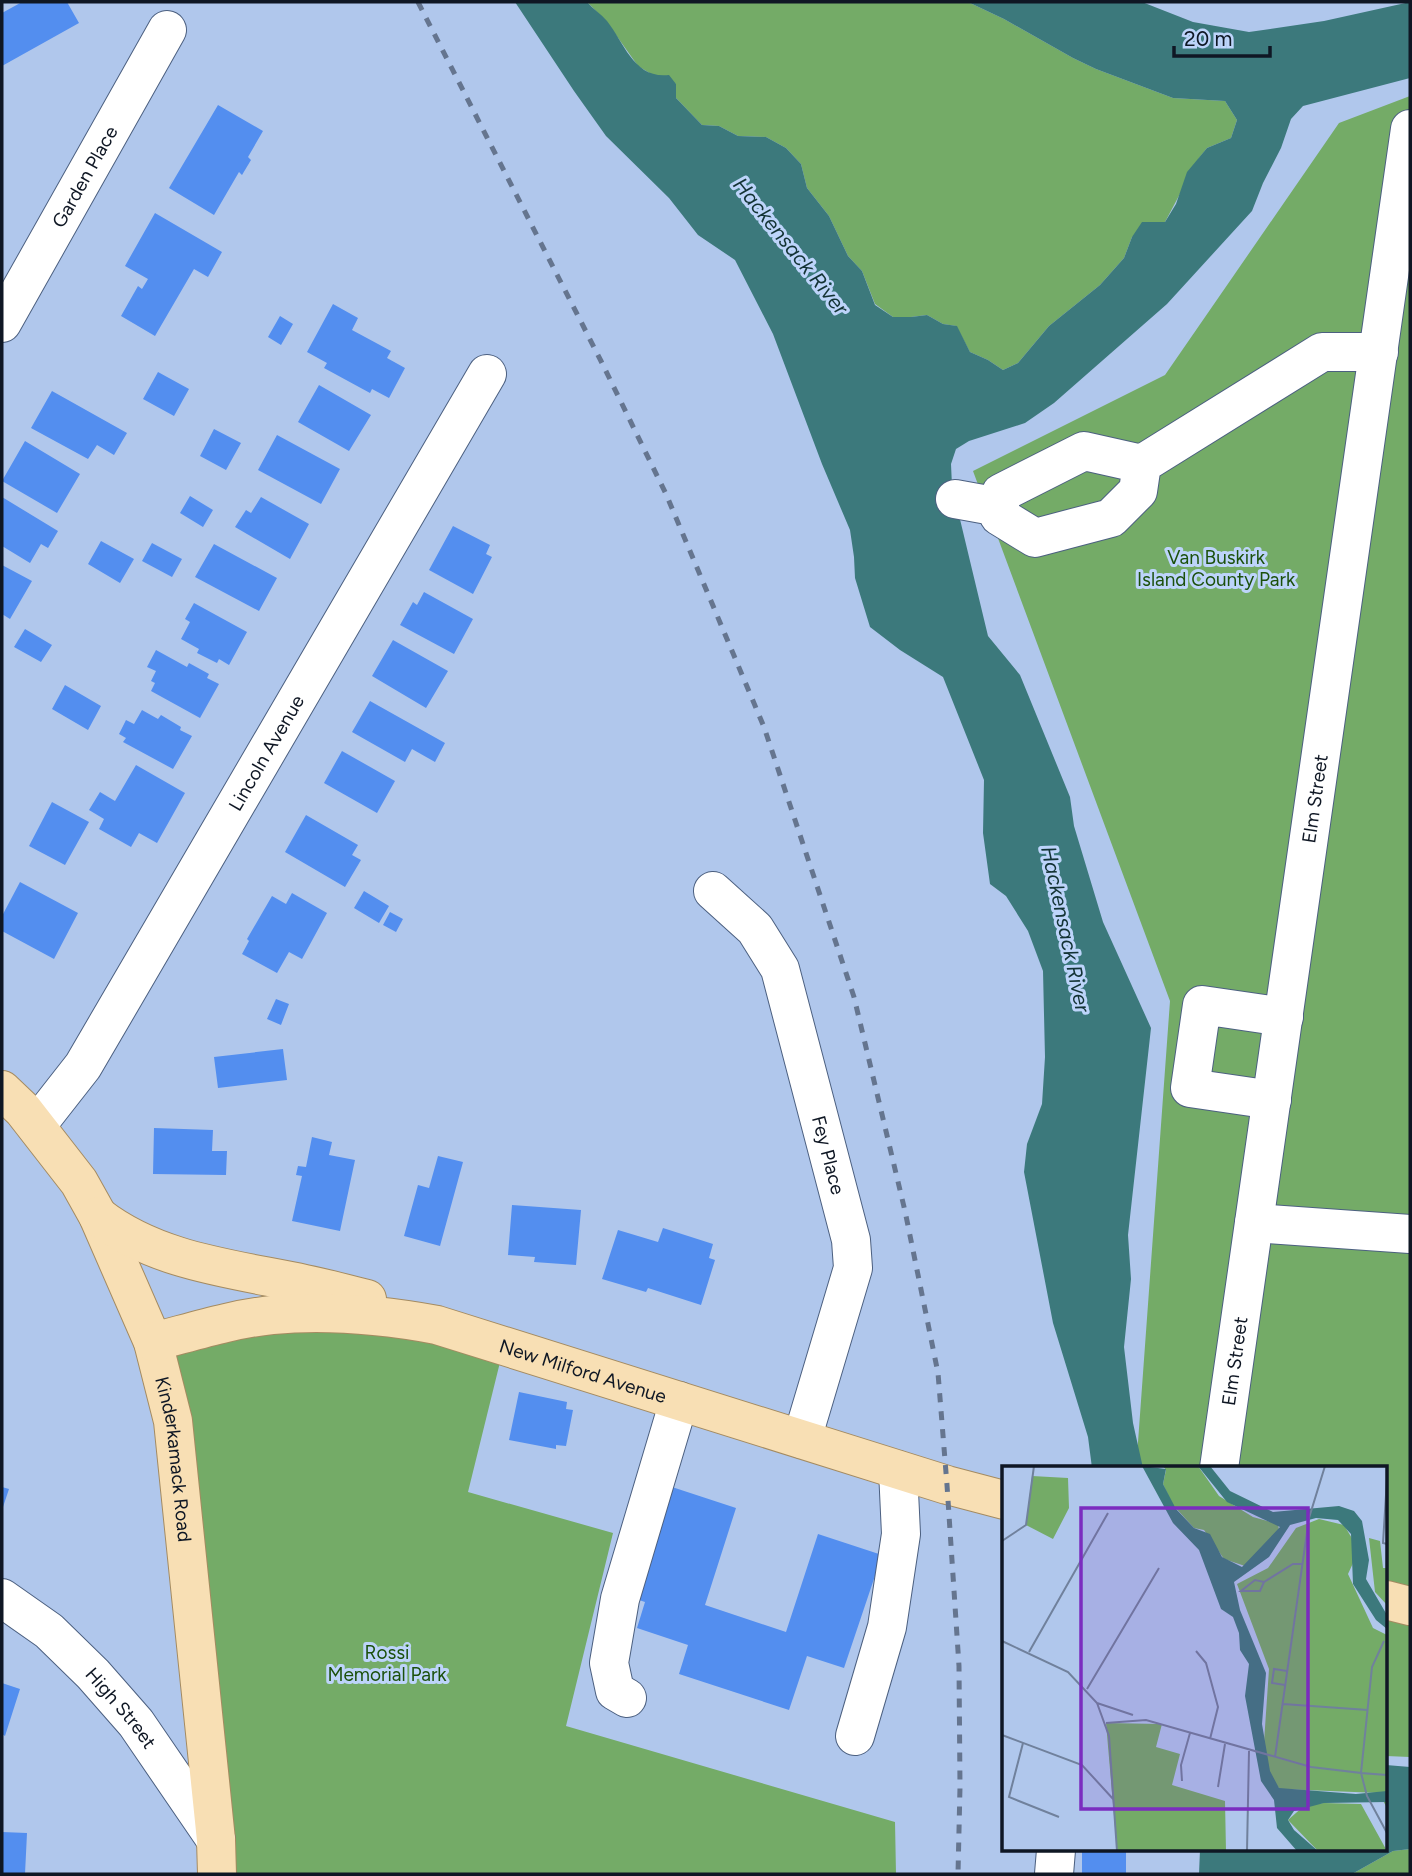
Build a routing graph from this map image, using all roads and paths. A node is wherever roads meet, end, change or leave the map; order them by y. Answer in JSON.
{"nodes":[{"id":1,"x":167,"y":30,"type":"dead end"},
{"id":2,"x":1410,"y":129,"type":"edge"},
{"id":3,"x":2,"y":323,"type":"edge"},
{"id":4,"x":1379,"y":352,"type":"junction"},
{"id":5,"x":487,"y":374,"type":"dead end"},
{"id":6,"x":1142,"y":464,"type":"junction"},
{"id":7,"x":955,"y":499,"type":"dead end"},
{"id":8,"x":999,"y":507,"type":"junction"},
{"id":9,"x":713,"y":891,"type":"dead end"},
{"id":10,"x":1284,"y":1017,"type":"junction"},
{"id":11,"x":2,"y":1090,"type":"edge"},
{"id":12,"x":1272,"y":1100,"type":"junction"},
{"id":13,"x":36,"y":1126,"type":"junction"},
{"id":14,"x":98,"y":1216,"type":"junction"},
{"id":15,"x":1254,"y":1223,"type":"junction"},
{"id":16,"x":1410,"y":1234,"type":"edge"},
{"id":17,"x":437,"y":1325,"type":"junction"},
{"id":18,"x":153,"y":1342,"type":"junction"},
{"id":19,"x":679,"y":1401,"type":"junction"},
{"id":20,"x":802,"y":1440,"type":"junction"},
{"id":21,"x":1219,"y":1466,"type":"edge"},
{"id":22,"x":898,"y":1470,"type":"junction"},
{"id":23,"x":1002,"y":1499,"type":"edge"},
{"id":24,"x":2,"y":1598,"type":"edge"},
{"id":25,"x":1388,"y":1600,"type":"edge"},
{"id":26,"x":1410,"y":1606,"type":"edge"},
{"id":27,"x":627,"y":1698,"type":"dead end"},
{"id":28,"x":855,"y":1736,"type":"dead end"},
{"id":29,"x":1056,"y":1852,"type":"edge"},
{"id":30,"x":216,"y":1857,"type":"edge"},
{"id":31,"x":1054,"y":1874,"type":"edge"}],
"edges":[{"from":1,"to":3,"type":"street","name":"Garden Place"},
{"from":2,"to":4,"type":"street","name":"Elm Street"},
{"from":4,"to":6,"type":"street"},
{"from":4,"to":10,"type":"street","name":"Elm Street"},
{"from":5,"to":13,"type":"street","name":"Lincoln Avenue"},
{"from":6,"to":8,"type":"street"},
{"from":6,"to":8,"type":"street"},
{"from":7,"to":8,"type":"street"},
{"from":9,"to":20,"type":"street","name":"Fey Place"},
{"from":10,"to":12,"type":"street","name":"Elm Street"},
{"from":10,"to":12,"type":"street"},
{"from":11,"to":13,"type":"main road","name":"Kinderkamack Road"},
{"from":12,"to":15,"type":"street","name":"Elm Street"},
{"from":13,"to":14,"type":"main road","name":"Kinderkamack Road"},
{"from":14,"to":17,"type":"main road"},
{"from":14,"to":18,"type":"main road","name":"Kinderkamack Road"},
{"from":15,"to":16,"type":"street"},
{"from":15,"to":21,"type":"street","name":"Elm Street"},
{"from":17,"to":18,"type":"main road","name":"New Milford Avenue"},
{"from":17,"to":19,"type":"main road","name":"New Milford Avenue"},
{"from":18,"to":30,"type":"main road","name":"Kinderkamack Road"},
{"from":19,"to":20,"type":"main road","name":"New Milford Avenue"},
{"from":19,"to":27,"type":"street"},
{"from":20,"to":22,"type":"main road","name":"New Milford Avenue"},
{"from":22,"to":23,"type":"main road","name":"New Milford Avenue"},
{"from":22,"to":28,"type":"street"},
{"from":24,"to":30,"type":"street","name":"High Street"},
{"from":25,"to":26,"type":"main road"},
{"from":29,"to":31,"type":"street"}]}
